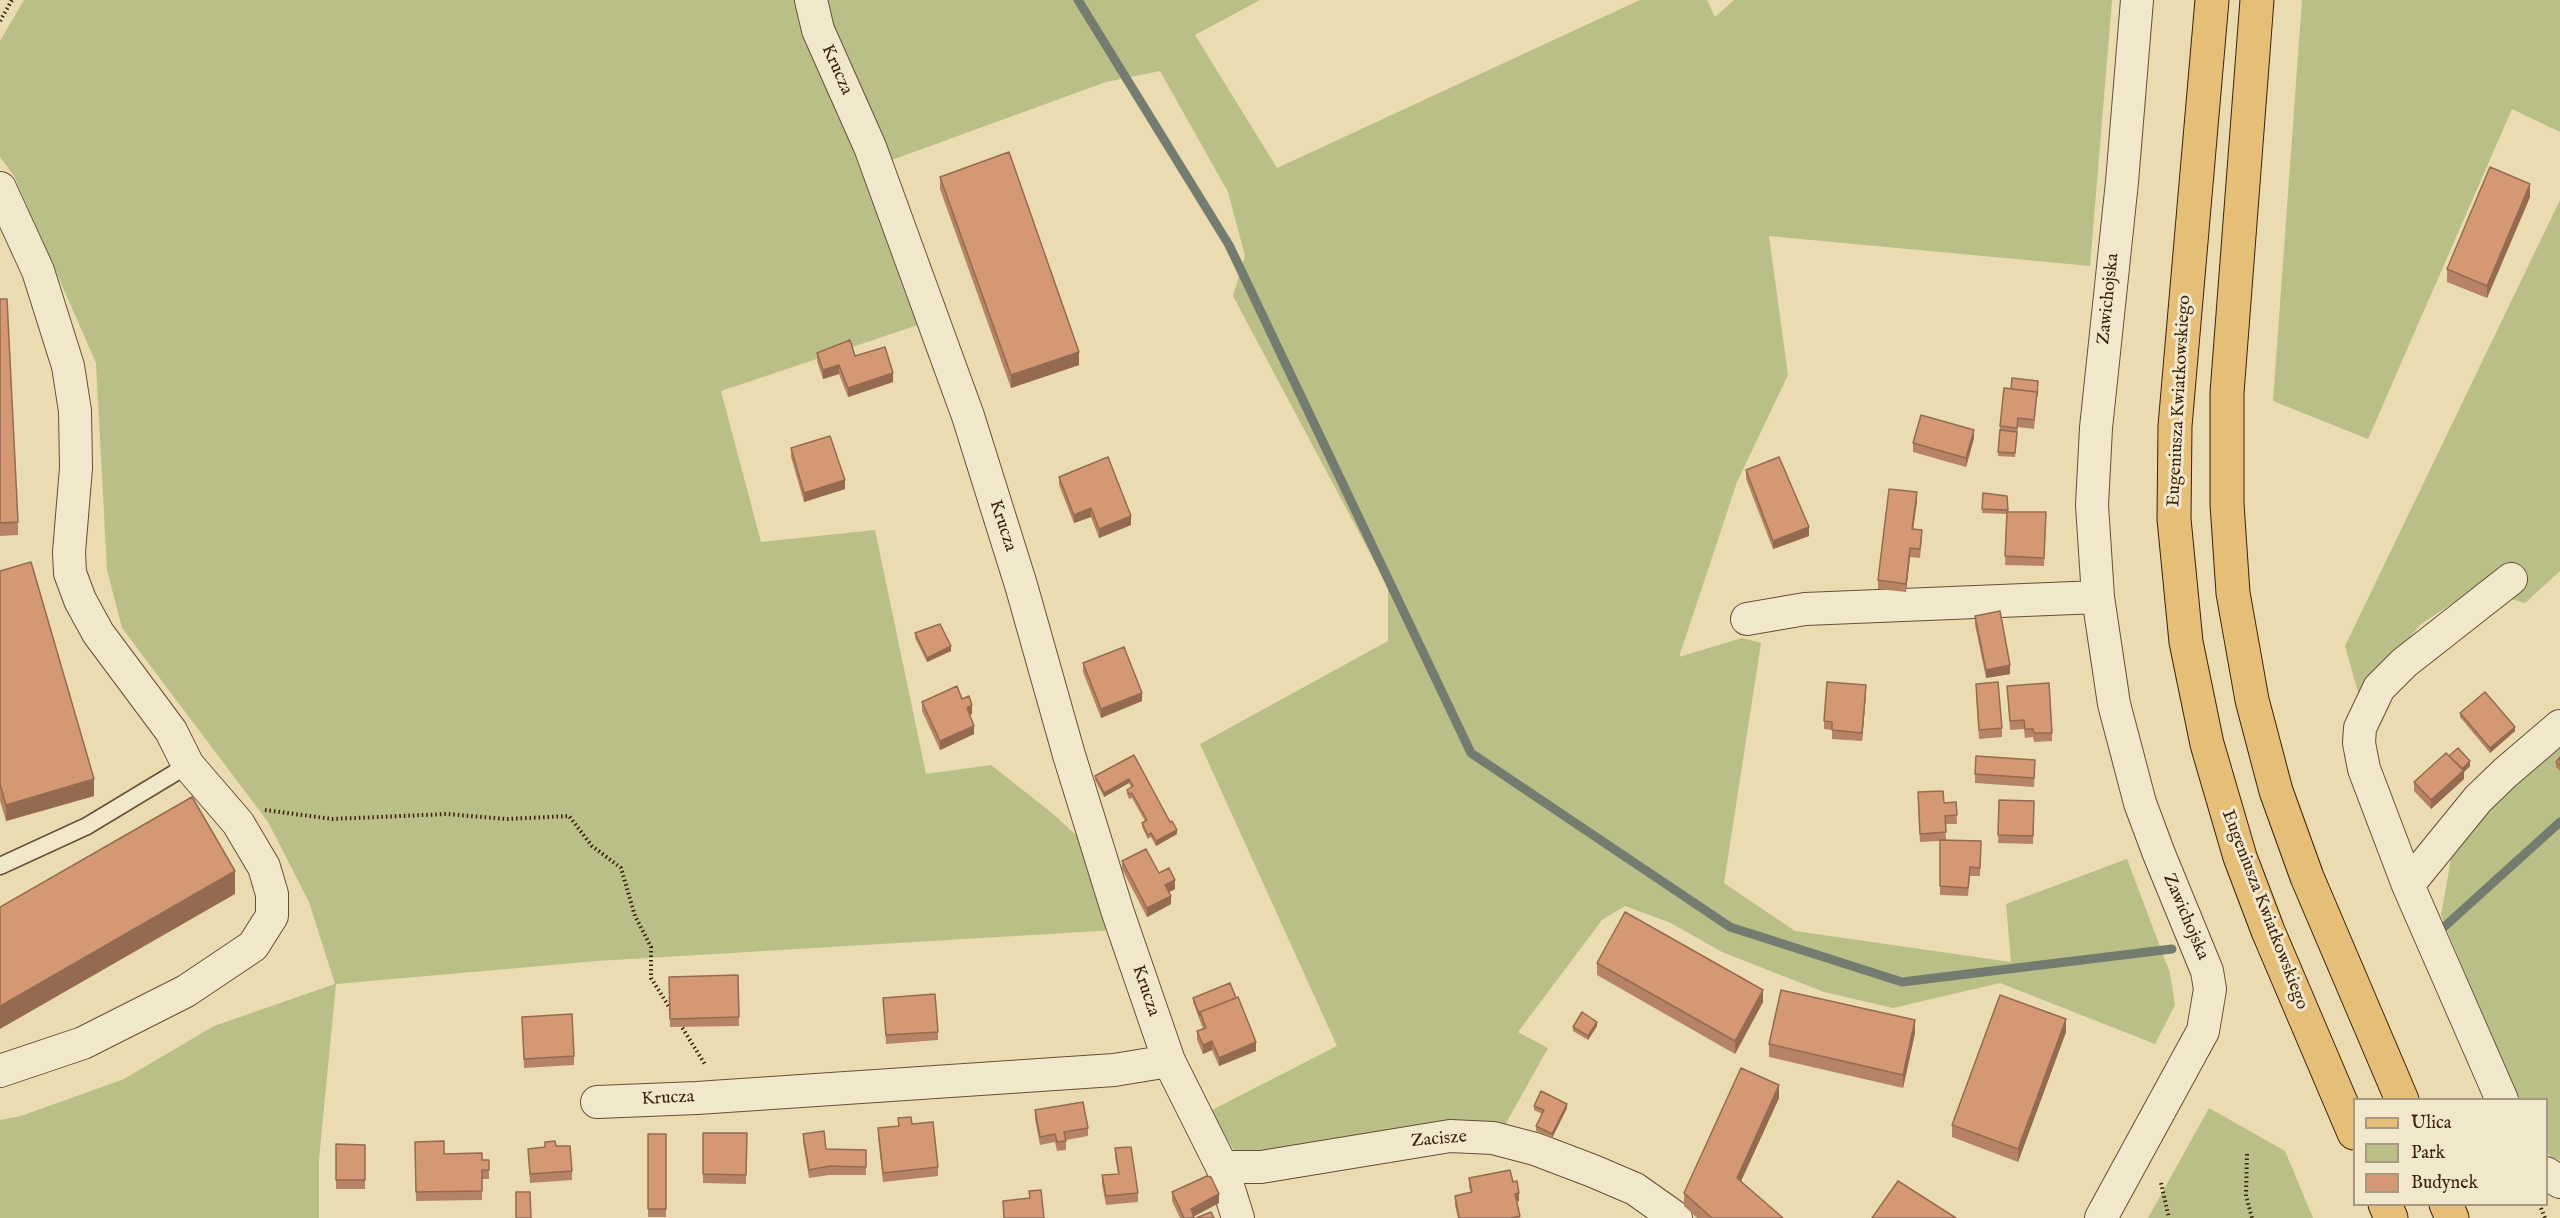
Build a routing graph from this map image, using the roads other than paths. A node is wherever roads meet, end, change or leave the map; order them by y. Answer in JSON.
{"nodes":[{"id":1,"x":811,"y":0,"type":"edge"},
{"id":2,"x":2137,"y":0,"type":"edge"},
{"id":3,"x":2212,"y":0,"type":"edge"},
{"id":4,"x":2257,"y":0,"type":"edge"},
{"id":5,"x":0,"y":188,"type":"edge"},
{"id":6,"x":2511,"y":579,"type":"dead end"},
{"id":7,"x":2098,"y":597,"type":"junction"},
{"id":8,"x":1748,"y":618,"type":"dead end"},
{"id":9,"x":2560,"y":726,"type":"edge"},
{"id":10,"x":188,"y":765,"type":"junction"},
{"id":11,"x":0,"y":866,"type":"edge"},
{"id":12,"x":2408,"y":885,"type":"junction"},
{"id":13,"x":1169,"y":1061,"type":"junction"},
{"id":14,"x":0,"y":1071,"type":"edge"},
{"id":15,"x":2401,"y":1098,"type":"edge"},
{"id":16,"x":2501,"y":1098,"type":"edge"},
{"id":17,"x":597,"y":1102,"type":"dead end"},
{"id":18,"x":2353,"y":1128,"type":"edge"},
{"id":19,"x":1222,"y":1167,"type":"junction"},
{"id":20,"x":2450,"y":1206,"type":"edge"},
{"id":21,"x":1238,"y":1218,"type":"edge"},
{"id":22,"x":1676,"y":1218,"type":"edge"},
{"id":23,"x":2101,"y":1218,"type":"edge"},
{"id":24,"x":2462,"y":1218,"type":"edge"}],
"edges":[{"from":1,"to":13,"type":"street","name":"Krucza"},
{"from":2,"to":7,"type":"street","name":"Zawichojska"},
{"from":3,"to":18,"type":"main road","name":"Eugeniusza Kwiatkowskiego"},
{"from":4,"to":15,"type":"main road"},
{"from":5,"to":10,"type":"street"},
{"from":6,"to":12,"type":"street"},
{"from":7,"to":8,"type":"street"},
{"from":7,"to":23,"type":"street","name":"Zawichojska"},
{"from":9,"to":12,"type":"street"},
{"from":10,"to":11,"type":"lane"},
{"from":10,"to":14,"type":"street"},
{"from":12,"to":16,"type":"street"},
{"from":13,"to":17,"type":"street","name":"Krucza"},
{"from":13,"to":19,"type":"street","name":"Krucza"},
{"from":19,"to":21,"type":"street","name":"Krucza"},
{"from":19,"to":22,"type":"street","name":"Zacisze"},
{"from":20,"to":24,"type":"street"}]}
